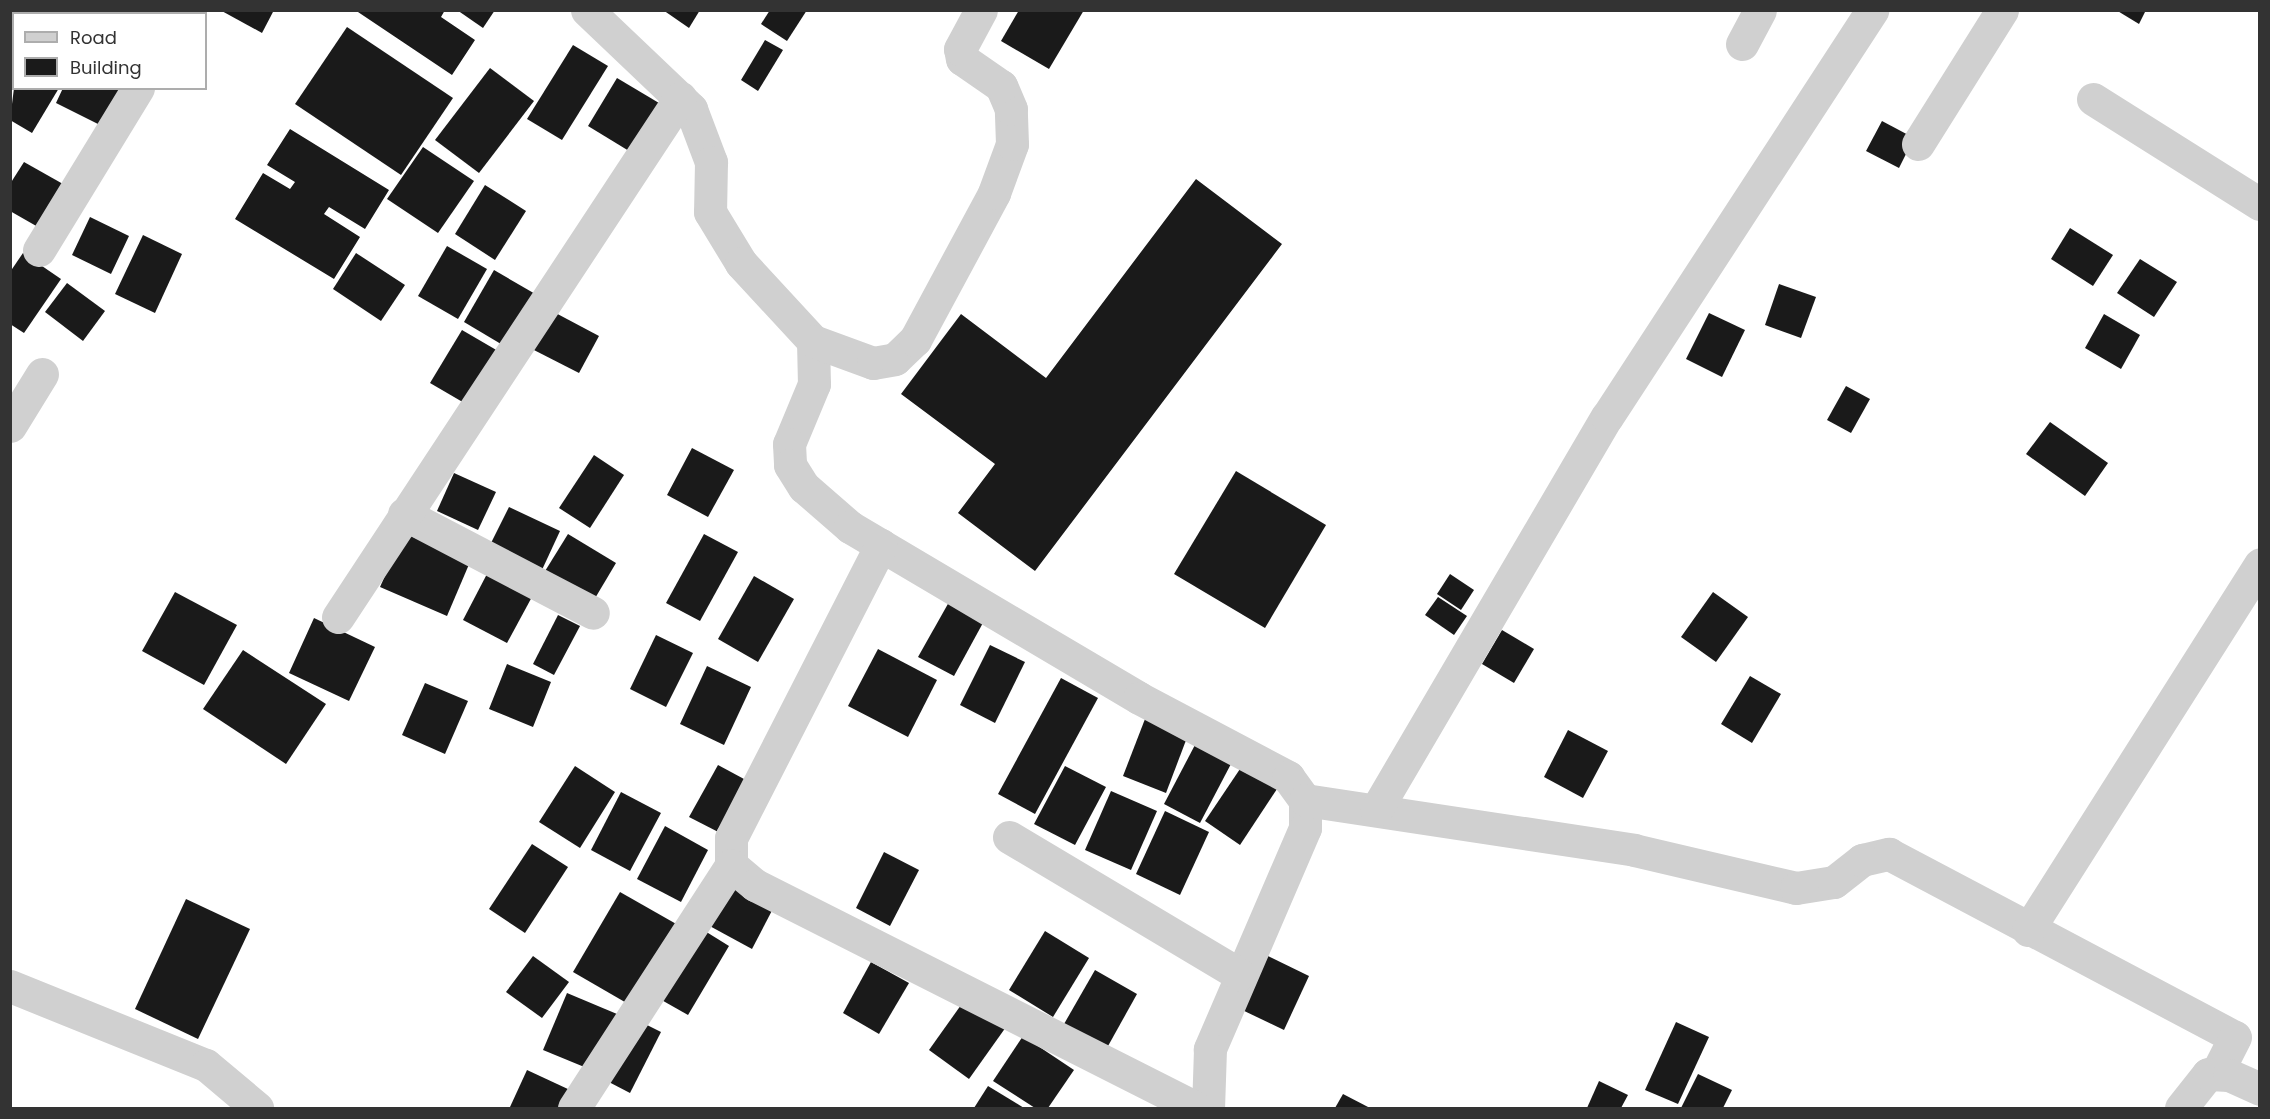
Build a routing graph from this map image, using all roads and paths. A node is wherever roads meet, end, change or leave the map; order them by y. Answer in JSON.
{"nodes":[{"id":1,"x":587,"y":10,"type":"edge"},
{"id":2,"x":981,"y":10,"type":"edge"},
{"id":3,"x":1760,"y":10,"type":"edge"},
{"id":4,"x":1872,"y":10,"type":"edge"},
{"id":5,"x":2001,"y":10,"type":"edge"},
{"id":6,"x":1742,"y":44,"type":"dead end"},
{"id":7,"x":137,"y":90,"type":"edge"},
{"id":8,"x":680,"y":98,"type":"junction"},
{"id":9,"x":2093,"y":99,"type":"dead end"},
{"id":10,"x":1918,"y":144,"type":"dead end"},
{"id":11,"x":2259,"y":204,"type":"edge"},
{"id":12,"x":39,"y":250,"type":"dead end"},
{"id":13,"x":813,"y":341,"type":"junction"},
{"id":14,"x":42,"y":374,"type":"dead end"},
{"id":15,"x":10,"y":426,"type":"edge"},
{"id":16,"x":404,"y":514,"type":"junction"},
{"id":17,"x":881,"y":545,"type":"junction"},
{"id":18,"x":2259,"y":564,"type":"edge"},
{"id":19,"x":593,"y":613,"type":"dead end"},
{"id":20,"x":338,"y":617,"type":"dead end"},
{"id":21,"x":1305,"y":800,"type":"junction"},
{"id":22,"x":1376,"y":810,"type":"junction"},
{"id":23,"x":1009,"y":837,"type":"dead end"},
{"id":24,"x":731,"y":865,"type":"junction"},
{"id":25,"x":2028,"y":930,"type":"junction"},
{"id":26,"x":1239,"y":974,"type":"junction"},
{"id":27,"x":10,"y":986,"type":"edge"},
{"id":28,"x":2217,"y":1072,"type":"junction"},
{"id":29,"x":2259,"y":1089,"type":"edge"},
{"id":30,"x":257,"y":1108,"type":"edge"},
{"id":31,"x":574,"y":1108,"type":"edge"},
{"id":32,"x":1197,"y":1108,"type":"edge"},
{"id":33,"x":1208,"y":1108,"type":"edge"},
{"id":34,"x":2181,"y":1108,"type":"edge"}],
"edges":[{"from":1,"to":8,"type":"street"},
{"from":2,"to":13,"type":"street"},
{"from":3,"to":6,"type":"street"},
{"from":4,"to":22,"type":"street"},
{"from":5,"to":10,"type":"street"},
{"from":7,"to":12,"type":"street"},
{"from":8,"to":13,"type":"street"},
{"from":8,"to":16,"type":"street"},
{"from":9,"to":11,"type":"street"},
{"from":13,"to":17,"type":"street"},
{"from":14,"to":15,"type":"street"},
{"from":16,"to":19,"type":"street"},
{"from":16,"to":20,"type":"street"},
{"from":17,"to":21,"type":"street"},
{"from":17,"to":24,"type":"street"},
{"from":18,"to":25,"type":"street"},
{"from":21,"to":22,"type":"street"},
{"from":21,"to":26,"type":"street"},
{"from":22,"to":25,"type":"street"},
{"from":23,"to":26,"type":"street"},
{"from":24,"to":31,"type":"street"},
{"from":24,"to":32,"type":"street"},
{"from":25,"to":28,"type":"street"},
{"from":26,"to":33,"type":"street"},
{"from":27,"to":30,"type":"street"},
{"from":28,"to":29,"type":"street"},
{"from":28,"to":34,"type":"street"}]}
